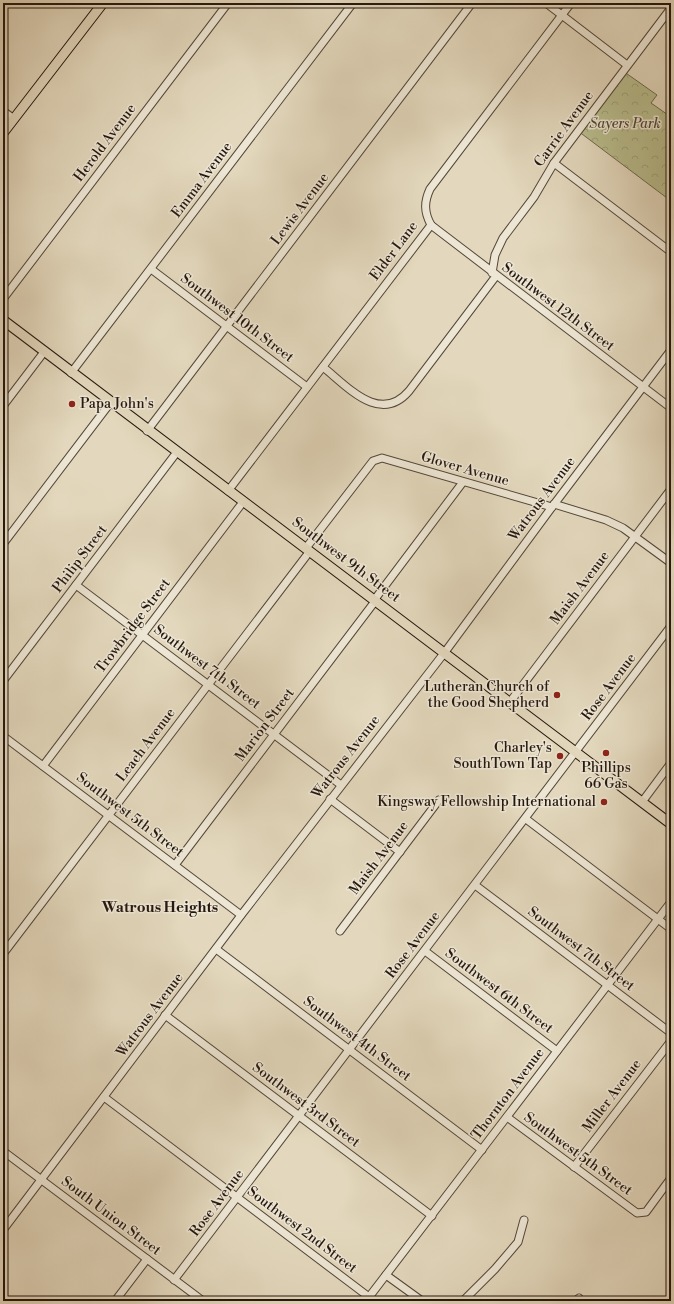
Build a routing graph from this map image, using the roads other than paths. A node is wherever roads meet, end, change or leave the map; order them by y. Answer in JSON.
{"nodes":[{"id":1,"x":103,"y":3,"type":"edge"},
{"id":2,"x":228,"y":3,"type":"edge"},
{"id":3,"x":353,"y":3,"type":"edge"},
{"id":4,"x":472,"y":3,"type":"edge"},
{"id":5,"x":546,"y":3,"type":"edge"},
{"id":6,"x":571,"y":3,"type":"edge"},
{"id":7,"x":671,"y":8,"type":"edge"},
{"id":8,"x":562,"y":15,"type":"junction"},
{"id":9,"x":627,"y":65,"type":"junction"},
{"id":10,"x":3,"y":112,"type":"edge"},
{"id":11,"x":14,"y":120,"type":"junction"},
{"id":12,"x":3,"y":133,"type":"edge"},
{"id":13,"x":554,"y":163,"type":"junction"},
{"id":14,"x":431,"y":225,"type":"junction"},
{"id":15,"x":671,"y":252,"type":"edge"},
{"id":16,"x":151,"y":269,"type":"junction"},
{"id":17,"x":494,"y":274,"type":"junction"},
{"id":18,"x":3,"y":299,"type":"edge"},
{"id":19,"x":3,"y":320,"type":"edge"},
{"id":20,"x":227,"y":326,"type":"junction"},
{"id":21,"x":671,"y":350,"type":"edge"},
{"id":22,"x":44,"y":352,"type":"junction"},
{"id":23,"x":323,"y":366,"type":"junction"},
{"id":24,"x":72,"y":372,"type":"junction"},
{"id":25,"x":307,"y":387,"type":"junction"},
{"id":26,"x":643,"y":387,"type":"junction"},
{"id":27,"x":111,"y":402,"type":"junction"},
{"id":28,"x":4,"y":404,"type":"edge"},
{"id":29,"x":671,"y":408,"type":"edge"},
{"id":30,"x":147,"y":431,"type":"junction"},
{"id":31,"x":177,"y":452,"type":"junction"},
{"id":32,"x":373,"y":461,"type":"joint"},
{"id":33,"x":463,"y":482,"type":"junction"},
{"id":34,"x":671,"y":489,"type":"edge"},
{"id":35,"x":228,"y":491,"type":"junction"},
{"id":36,"x":243,"y":502,"type":"junction"},
{"id":37,"x":553,"y":505,"type":"junction"},
{"id":38,"x":636,"y":536,"type":"junction"},
{"id":39,"x":3,"y":544,"type":"edge"},
{"id":40,"x":308,"y":550,"type":"junction"},
{"id":41,"x":671,"y":563,"type":"edge"},
{"id":42,"x":76,"y":585,"type":"junction"},
{"id":43,"x":375,"y":600,"type":"junction"},
{"id":44,"x":671,"y":626,"type":"edge"},
{"id":45,"x":142,"y":635,"type":"junction"},
{"id":46,"x":445,"y":652,"type":"junction"},
{"id":47,"x":3,"y":681,"type":"edge"},
{"id":48,"x":208,"y":685,"type":"junction"},
{"id":49,"x":510,"y":702,"type":"junction"},
{"id":50,"x":274,"y":734,"type":"junction"},
{"id":51,"x":3,"y":736,"type":"edge"},
{"id":52,"x":576,"y":752,"type":"junction"},
{"id":53,"x":671,"y":763,"type":"edge"},
{"id":54,"x":43,"y":766,"type":"junction"},
{"id":55,"x":341,"y":785,"type":"junction"},
{"id":56,"x":330,"y":799,"type":"junction"},
{"id":57,"x":439,"y":800,"type":"dead end"},
{"id":58,"x":642,"y":802,"type":"junction"},
{"id":59,"x":109,"y":815,"type":"junction"},
{"id":60,"x":526,"y":819,"type":"junction"},
{"id":61,"x":671,"y":824,"type":"edge"},
{"id":62,"x":400,"y":852,"type":"junction"},
{"id":63,"x":175,"y":865,"type":"junction"},
{"id":64,"x":475,"y":885,"type":"junction"},
{"id":65,"x":671,"y":902,"type":"edge"},
{"id":66,"x":241,"y":915,"type":"junction"},
{"id":67,"x":658,"y":919,"type":"junction"},
{"id":68,"x":671,"y":929,"type":"edge"},
{"id":69,"x":340,"y":931,"type":"dead end"},
{"id":70,"x":216,"y":949,"type":"junction"},
{"id":71,"x":425,"y":951,"type":"junction"},
{"id":72,"x":3,"y":954,"type":"edge"},
{"id":73,"x":608,"y":985,"type":"junction"},
{"id":74,"x":165,"y":1015,"type":"junction"},
{"id":75,"x":671,"y":1033,"type":"edge"},
{"id":76,"x":671,"y":1041,"type":"edge"},
{"id":77,"x":350,"y":1050,"type":"junction"},
{"id":78,"x":557,"y":1051,"type":"junction"},
{"id":79,"x":104,"y":1097,"type":"junction"},
{"id":80,"x":300,"y":1116,"type":"junction"},
{"id":81,"x":507,"y":1118,"type":"junction"},
{"id":82,"x":482,"y":1150,"type":"junction"},
{"id":83,"x":3,"y":1151,"type":"edge"},
{"id":84,"x":574,"y":1167,"type":"junction"},
{"id":85,"x":671,"y":1178,"type":"edge"},
{"id":86,"x":41,"y":1180,"type":"junction"},
{"id":87,"x":237,"y":1198,"type":"junction"},
{"id":88,"x":432,"y":1216,"type":"junction"},
{"id":89,"x":524,"y":1220,"type":"dead end"},
{"id":90,"x":3,"y":1230,"type":"edge"},
{"id":91,"x":147,"y":1259,"type":"junction"},
{"id":92,"x":386,"y":1275,"type":"junction"},
{"id":93,"x":174,"y":1280,"type":"junction"},
{"id":94,"x":368,"y":1299,"type":"edge"},
{"id":95,"x":115,"y":1301,"type":"edge"},
{"id":96,"x":203,"y":1301,"type":"edge"},
{"id":97,"x":422,"y":1301,"type":"edge"},
{"id":98,"x":463,"y":1301,"type":"edge"}],
"edges":[{"from":1,"to":11,"type":"main road"},
{"from":2,"to":18,"type":"street","name":"Herold Avenue"},
{"from":3,"to":16,"type":"street","name":"Emma Avenue"},
{"from":4,"to":20,"type":"street","name":"Lewis Avenue"},
{"from":5,"to":8,"type":"street"},
{"from":6,"to":8,"type":"street","name":"Elder Lane"},
{"from":7,"to":9,"type":"street","name":"Carrie Avenue"},
{"from":8,"to":9,"type":"street"},
{"from":8,"to":14,"type":"street","name":"Elder Lane"},
{"from":9,"to":13,"type":"street","name":"Carrie Avenue"},
{"from":10,"to":11,"type":"street"},
{"from":11,"to":12,"type":"main road"},
{"from":13,"to":15,"type":"street"},
{"from":13,"to":17,"type":"street","name":"Carrie Avenue"},
{"from":14,"to":17,"type":"street","name":"Southwest 12th Street"},
{"from":14,"to":23,"type":"street","name":"Elder Lane"},
{"from":16,"to":20,"type":"street","name":"Southwest 10th Street"},
{"from":16,"to":24,"type":"street","name":"Emma Avenue"},
{"from":17,"to":23,"type":"street","name":"Carrie Avenue"},
{"from":17,"to":26,"type":"street","name":"Southwest 12th Street"},
{"from":19,"to":22,"type":"main road","name":"Southwest 9th Street"},
{"from":20,"to":25,"type":"street","name":"Southwest 10th Street"},
{"from":20,"to":30,"type":"street","name":"Lewis Avenue"},
{"from":21,"to":26,"type":"street","name":"Watrous Avenue"},
{"from":22,"to":24,"type":"main road","name":"Southwest 9th Street"},
{"from":22,"to":28,"type":"street"},
{"from":23,"to":25,"type":"street","name":"Elder Lane"},
{"from":24,"to":27,"type":"main road","name":"Southwest 9th Street"},
{"from":25,"to":35,"type":"street","name":"Elder Lane"},
{"from":26,"to":29,"type":"street","name":"Southwest 12th Street"},
{"from":26,"to":37,"type":"street","name":"Watrous Avenue"},
{"from":27,"to":30,"type":"main road","name":"Southwest 9th Street"},
{"from":27,"to":39,"type":"street"},
{"from":30,"to":31,"type":"main road","name":"Southwest 9th Street"},
{"from":31,"to":35,"type":"main road","name":"Southwest 9th Street"},
{"from":31,"to":42,"type":"street","name":"Philip Street"},
{"from":32,"to":33,"type":"street","name":"Glover Avenue"},
{"from":32,"to":40,"type":"street","name":"Leach Avenue"},
{"from":33,"to":37,"type":"street","name":"Glover Avenue"},
{"from":33,"to":43,"type":"street","name":"Marion Street"},
{"from":34,"to":38,"type":"street","name":"Maish Avenue"},
{"from":35,"to":36,"type":"main road","name":"Southwest 9th Street"},
{"from":36,"to":40,"type":"main road","name":"Southwest 9th Street"},
{"from":36,"to":45,"type":"street","name":"Trowbridge Street"},
{"from":37,"to":38,"type":"street","name":"Glover Avenue"},
{"from":37,"to":46,"type":"street","name":"Watrous Avenue"},
{"from":38,"to":41,"type":"street","name":"Glover Avenue"},
{"from":38,"to":49,"type":"street","name":"Maish Avenue"},
{"from":40,"to":43,"type":"main road","name":"Southwest 9th Street"},
{"from":40,"to":48,"type":"street","name":"Leach Avenue"},
{"from":42,"to":45,"type":"street","name":"Southwest 7th Street"},
{"from":42,"to":47,"type":"street","name":"Philip Street"},
{"from":43,"to":46,"type":"main road","name":"Southwest 9th Street"},
{"from":43,"to":50,"type":"street","name":"Marion Street"},
{"from":44,"to":52,"type":"street","name":"Rose Avenue"},
{"from":45,"to":48,"type":"street","name":"Southwest 7th Street"},
{"from":45,"to":54,"type":"street","name":"Trowbridge Street"},
{"from":46,"to":49,"type":"main road","name":"Southwest 9th Street"},
{"from":46,"to":55,"type":"street","name":"Watrous Avenue"},
{"from":48,"to":50,"type":"street","name":"Southwest 7th Street"},
{"from":48,"to":59,"type":"street","name":"Leach Avenue"},
{"from":49,"to":52,"type":"main road","name":"Southwest 9th Street"},
{"from":50,"to":55,"type":"street","name":"Southwest 7th Street"},
{"from":50,"to":63,"type":"street","name":"Marion Street"},
{"from":51,"to":54,"type":"street","name":"Southwest 5th Street"},
{"from":52,"to":58,"type":"main road","name":"Southwest 9th Street"},
{"from":52,"to":60,"type":"street","name":"Rose Avenue"},
{"from":53,"to":58,"type":"street"},
{"from":54,"to":59,"type":"street","name":"Southwest 5th Street"},
{"from":55,"to":56,"type":"street","name":"Watrous Avenue"},
{"from":56,"to":62,"type":"street"},
{"from":56,"to":66,"type":"street","name":"Watrous Avenue"},
{"from":57,"to":62,"type":"street","name":"Maish Avenue"},
{"from":58,"to":61,"type":"main road","name":"Southwest 9th Street"},
{"from":59,"to":63,"type":"street","name":"Southwest 5th Street"},
{"from":59,"to":72,"type":"street","name":"Leach Avenue"},
{"from":60,"to":64,"type":"street","name":"Rose Avenue"},
{"from":60,"to":67,"type":"street"},
{"from":62,"to":69,"type":"street","name":"Maish Avenue"},
{"from":63,"to":66,"type":"street","name":"Southwest 5th Street"},
{"from":64,"to":71,"type":"street","name":"Rose Avenue"},
{"from":64,"to":73,"type":"street","name":"Southwest 7th Street"},
{"from":65,"to":67,"type":"street","name":"Thornton Avenue"},
{"from":66,"to":70,"type":"street","name":"Watrous Avenue"},
{"from":67,"to":68,"type":"street"},
{"from":67,"to":73,"type":"street","name":"Thornton Avenue"},
{"from":70,"to":74,"type":"street","name":"Watrous Avenue"},
{"from":70,"to":77,"type":"street","name":"Southwest 4th Street"},
{"from":71,"to":77,"type":"street","name":"Rose Avenue"},
{"from":71,"to":78,"type":"street","name":"Southwest 6th Street"},
{"from":73,"to":75,"type":"street","name":"Southwest 7th Street"},
{"from":73,"to":78,"type":"street","name":"Thornton Avenue"},
{"from":74,"to":79,"type":"street","name":"Watrous Avenue"},
{"from":74,"to":80,"type":"street","name":"Southwest 3rd Street"},
{"from":76,"to":84,"type":"street","name":"Miller Avenue"},
{"from":77,"to":80,"type":"street","name":"Rose Avenue"},
{"from":77,"to":82,"type":"street","name":"Southwest 4th Street"},
{"from":78,"to":81,"type":"street","name":"Thornton Avenue"},
{"from":79,"to":86,"type":"street","name":"Watrous Avenue"},
{"from":79,"to":87,"type":"street","name":"Southwest 2nd Street"},
{"from":80,"to":87,"type":"street","name":"Rose Avenue"},
{"from":80,"to":88,"type":"street","name":"Southwest 3rd Street"},
{"from":81,"to":82,"type":"street","name":"Thornton Avenue"},
{"from":81,"to":84,"type":"street","name":"Southwest 5th Street"},
{"from":82,"to":88,"type":"street","name":"Thornton Avenue"},
{"from":83,"to":86,"type":"street","name":"South Union Street"},
{"from":84,"to":85,"type":"street","name":"Southwest 5th Street"},
{"from":86,"to":90,"type":"street","name":"Watrous Avenue"},
{"from":86,"to":91,"type":"street","name":"South Union Street"},
{"from":87,"to":93,"type":"street","name":"Rose Avenue"},
{"from":87,"to":94,"type":"street","name":"Southwest 2nd Street"},
{"from":88,"to":92,"type":"street","name":"Thornton Avenue"},
{"from":89,"to":98,"type":"street"},
{"from":91,"to":93,"type":"street","name":"South Union Street"},
{"from":91,"to":95,"type":"street"},
{"from":92,"to":94,"type":"street","name":"Thornton Avenue"},
{"from":92,"to":97,"type":"street"},
{"from":93,"to":96,"type":"street","name":"South Union Street"}]}
